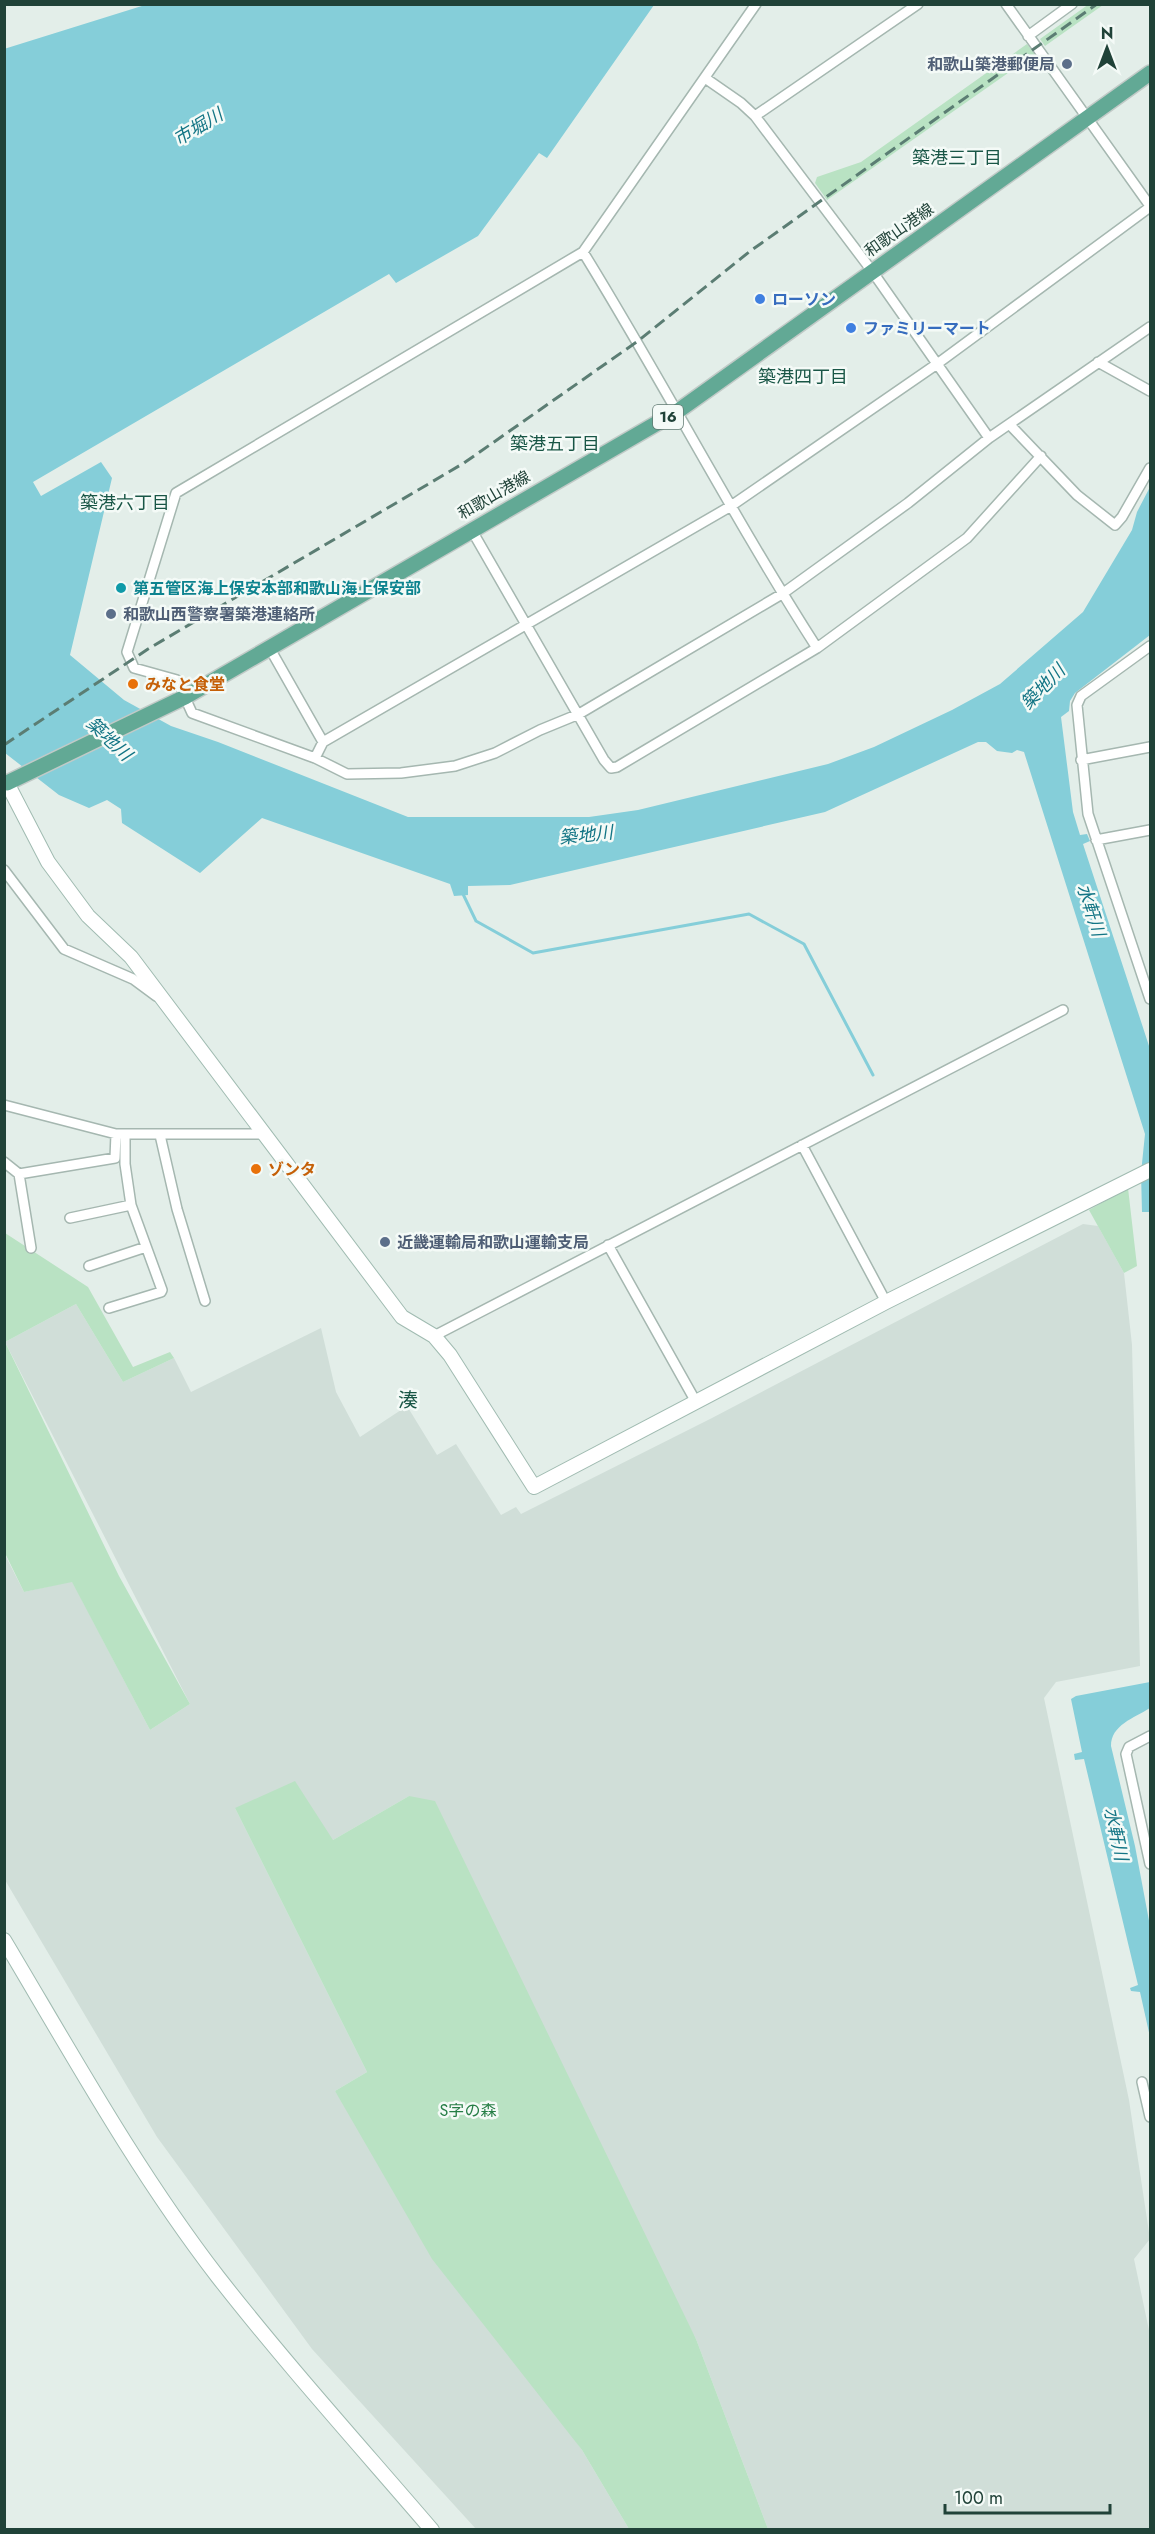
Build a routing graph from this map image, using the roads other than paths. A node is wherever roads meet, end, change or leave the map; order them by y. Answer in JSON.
{"nodes":[{"id":1,"x":756,"y":4,"type":"edge"},
{"id":2,"x":918,"y":4,"type":"edge"},
{"id":3,"x":1006,"y":4,"type":"edge"},
{"id":4,"x":1072,"y":4,"type":"edge"},
{"id":5,"x":1028,"y":36,"type":"junction"},
{"id":6,"x":1150,"y":73,"type":"edge"},
{"id":7,"x":705,"y":78,"type":"junction"},
{"id":8,"x":755,"y":116,"type":"junction"},
{"id":9,"x":1086,"y":118,"type":"junction"},
{"id":10,"x":1150,"y":206,"type":"edge"},
{"id":11,"x":583,"y":252,"type":"junction"},
{"id":12,"x":872,"y":271,"type":"junction"},
{"id":13,"x":1150,"y":327,"type":"edge"},
{"id":14,"x":1098,"y":362,"type":"junction"},
{"id":15,"x":937,"y":364,"type":"junction"},
{"id":16,"x":1150,"y":391,"type":"edge"},
{"id":17,"x":678,"y":411,"type":"junction"},
{"id":18,"x":1010,"y":425,"type":"junction"},
{"id":19,"x":989,"y":438,"type":"junction"},
{"id":20,"x":1041,"y":456,"type":"junction"},
{"id":21,"x":1150,"y":468,"type":"edge"},
{"id":22,"x":731,"y":506,"type":"junction"},
{"id":23,"x":471,"y":529,"type":"junction"},
{"id":24,"x":782,"y":594,"type":"junction"},
{"id":25,"x":526,"y":625,"type":"junction"},
{"id":26,"x":1150,"y":646,"type":"edge"},
{"id":27,"x":269,"y":647,"type":"junction"},
{"id":28,"x":817,"y":648,"type":"junction"},
{"id":29,"x":185,"y":697,"type":"junction"},
{"id":30,"x":579,"y":714,"type":"junction"},
{"id":31,"x":323,"y":742,"type":"junction"},
{"id":32,"x":1150,"y":747,"type":"edge"},
{"id":33,"x":315,"y":758,"type":"junction"},
{"id":34,"x":1082,"y":760,"type":"junction"},
{"id":35,"x":6,"y":784,"type":"edge"},
{"id":36,"x":1150,"y":830,"type":"edge"},
{"id":37,"x":1096,"y":840,"type":"junction"},
{"id":38,"x":4,"y":870,"type":"edge"},
{"id":39,"x":1150,"y":999,"type":"edge"},
{"id":40,"x":165,"y":1003,"type":"junction"},
{"id":41,"x":1063,"y":1010,"type":"dead end"},
{"id":42,"x":5,"y":1107,"type":"edge"},
{"id":43,"x":121,"y":1134,"type":"junction"},
{"id":44,"x":263,"y":1134,"type":"junction"},
{"id":45,"x":160,"y":1135,"type":"junction"},
{"id":46,"x":802,"y":1145,"type":"junction"},
{"id":47,"x":4,"y":1162,"type":"edge"},
{"id":48,"x":1150,"y":1170,"type":"edge"},
{"id":49,"x":18,"y":1174,"type":"junction"},
{"id":50,"x":131,"y":1205,"type":"junction"},
{"id":51,"x":70,"y":1218,"type":"dead end"},
{"id":52,"x":608,"y":1245,"type":"junction"},
{"id":53,"x":146,"y":1247,"type":"junction"},
{"id":54,"x":31,"y":1248,"type":"dead end"},
{"id":55,"x":90,"y":1266,"type":"dead end"},
{"id":56,"x":206,"y":1301,"type":"dead end"},
{"id":57,"x":886,"y":1302,"type":"junction"},
{"id":58,"x":109,"y":1308,"type":"dead end"},
{"id":59,"x":434,"y":1336,"type":"junction"},
{"id":60,"x":696,"y":1402,"type":"junction"},
{"id":61,"x":1150,"y":1736,"type":"edge"},
{"id":62,"x":1150,"y":1864,"type":"edge"},
{"id":63,"x":4,"y":1940,"type":"edge"},
{"id":64,"x":1146,"y":2087,"type":"edge"},
{"id":65,"x":1150,"y":2117,"type":"edge"},
{"id":66,"x":432,"y":2529,"type":"edge"}],
"edges":[{"from":1,"to":7,"type":"street"},
{"from":2,"to":8,"type":"street"},
{"from":3,"to":5,"type":"street"},
{"from":4,"to":5,"type":"street"},
{"from":5,"to":9,"type":"street"},
{"from":6,"to":9,"type":"main road","name":"和歌山港線","number":"16"},
{"from":7,"to":8,"type":"street"},
{"from":7,"to":11,"type":"street"},
{"from":8,"to":12,"type":"street"},
{"from":9,"to":10,"type":"street"},
{"from":9,"to":12,"type":"main road","name":"和歌山港線","number":"16"},
{"from":10,"to":15,"type":"street"},
{"from":11,"to":17,"type":"street"},
{"from":11,"to":29,"type":"street"},
{"from":12,"to":15,"type":"street"},
{"from":12,"to":17,"type":"main road","name":"和歌山港線","number":"16"},
{"from":13,"to":14,"type":"street"},
{"from":14,"to":16,"type":"street"},
{"from":14,"to":18,"type":"street"},
{"from":15,"to":19,"type":"street"},
{"from":15,"to":22,"type":"street"},
{"from":17,"to":22,"type":"street"},
{"from":17,"to":23,"type":"main road","name":"和歌山港線","number":"16"},
{"from":18,"to":19,"type":"street"},
{"from":18,"to":20,"type":"street"},
{"from":19,"to":24,"type":"street"},
{"from":20,"to":21,"type":"street"},
{"from":20,"to":28,"type":"street"},
{"from":22,"to":24,"type":"street"},
{"from":22,"to":25,"type":"street"},
{"from":23,"to":25,"type":"street"},
{"from":23,"to":27,"type":"main road","name":"和歌山港線","number":"16"},
{"from":24,"to":28,"type":"street"},
{"from":24,"to":30,"type":"street"},
{"from":25,"to":30,"type":"street"},
{"from":25,"to":31,"type":"street"},
{"from":26,"to":34,"type":"street"},
{"from":27,"to":29,"type":"main road","name":"和歌山港線","number":"16"},
{"from":27,"to":31,"type":"street"},
{"from":28,"to":30,"type":"street"},
{"from":29,"to":33,"type":"street"},
{"from":29,"to":35,"type":"main road","name":"和歌山港線","number":"16"},
{"from":30,"to":33,"type":"street"},
{"from":31,"to":33,"type":"street"},
{"from":32,"to":34,"type":"street"},
{"from":34,"to":37,"type":"street"},
{"from":35,"to":40,"type":"street"},
{"from":36,"to":37,"type":"street"},
{"from":37,"to":39,"type":"street"},
{"from":38,"to":40,"type":"street"},
{"from":40,"to":44,"type":"street"},
{"from":41,"to":46,"type":"street"},
{"from":42,"to":43,"type":"street"},
{"from":43,"to":45,"type":"street"},
{"from":43,"to":49,"type":"street"},
{"from":43,"to":50,"type":"street"},
{"from":44,"to":45,"type":"street"},
{"from":44,"to":59,"type":"street"},
{"from":45,"to":56,"type":"street"},
{"from":46,"to":52,"type":"street"},
{"from":46,"to":57,"type":"street"},
{"from":47,"to":49,"type":"street"},
{"from":48,"to":57,"type":"street"},
{"from":49,"to":54,"type":"street"},
{"from":50,"to":51,"type":"street"},
{"from":50,"to":53,"type":"street"},
{"from":52,"to":59,"type":"street"},
{"from":52,"to":60,"type":"street"},
{"from":53,"to":55,"type":"street"},
{"from":53,"to":58,"type":"street"},
{"from":57,"to":60,"type":"street"},
{"from":59,"to":60,"type":"street"},
{"from":61,"to":62,"type":"street"},
{"from":63,"to":66,"type":"street"},
{"from":64,"to":65,"type":"street"}]}
